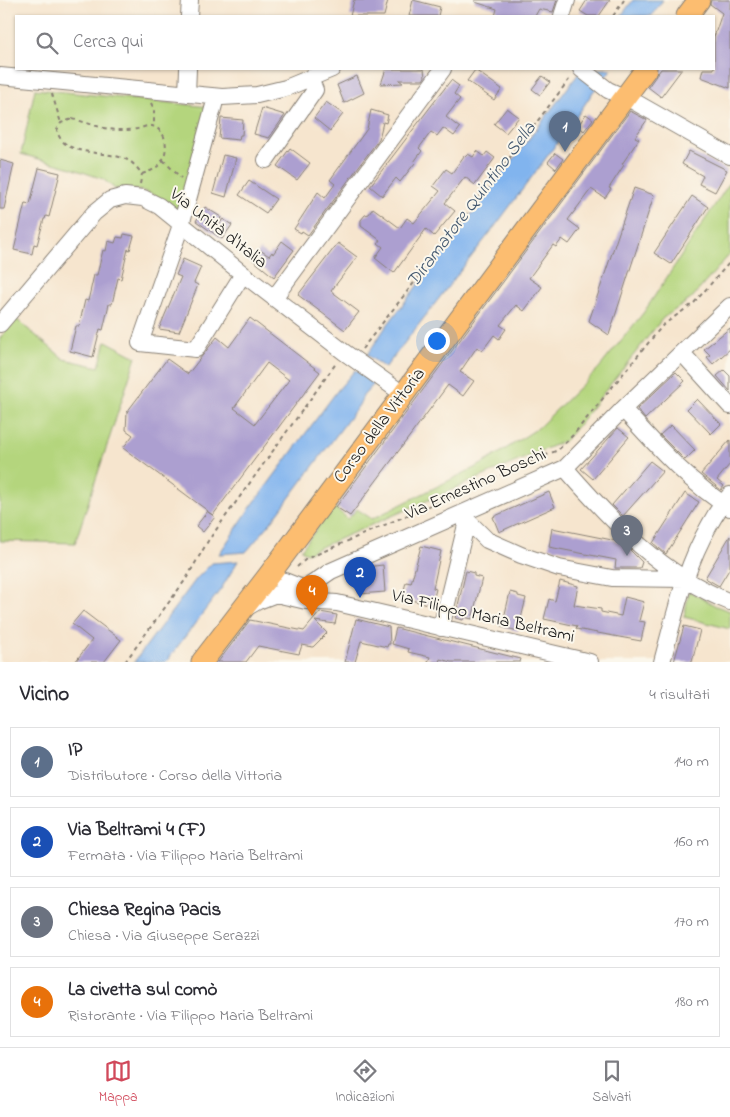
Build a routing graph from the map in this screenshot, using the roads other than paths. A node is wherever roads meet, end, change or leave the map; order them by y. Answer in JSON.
{"nodes":[{"id":1,"x":190,"y":0,"type":"edge"},
{"id":2,"x":567,"y":0,"type":"edge"},
{"id":3,"x":699,"y":0,"type":"edge"},
{"id":4,"x":189,"y":15,"type":"edge"},
{"id":5,"x":562,"y":15,"type":"edge"},
{"id":6,"x":688,"y":15,"type":"edge"},
{"id":7,"x":188,"y":70,"type":"edge"},
{"id":8,"x":330,"y":70,"type":"edge"},
{"id":9,"x":442,"y":70,"type":"edge"},
{"id":10,"x":645,"y":70,"type":"edge"},
{"id":11,"x":578,"y":71,"type":"edge"},
{"id":12,"x":0,"y":76,"type":"edge"},
{"id":13,"x":310,"y":78,"type":"junction"},
{"id":14,"x":187,"y":94,"type":"junction"},
{"id":15,"x":625,"y":98,"type":"junction"},
{"id":16,"x":214,"y":105,"type":"dead end"},
{"id":17,"x":730,"y":156,"type":"edge"},
{"id":18,"x":266,"y":160,"type":"dead end"},
{"id":19,"x":181,"y":224,"type":"junction"},
{"id":20,"x":243,"y":274,"type":"junction"},
{"id":21,"x":274,"y":298,"type":"junction"},
{"id":22,"x":730,"y":306,"type":"edge"},
{"id":23,"x":0,"y":324,"type":"edge"},
{"id":24,"x":682,"y":352,"type":"junction"},
{"id":25,"x":403,"y":394,"type":"junction"},
{"id":26,"x":730,"y":406,"type":"edge"},
{"id":27,"x":623,"y":409,"type":"junction"},
{"id":28,"x":565,"y":468,"type":"junction"},
{"id":29,"x":727,"y":502,"type":"edge"},
{"id":30,"x":464,"y":518,"type":"junction"},
{"id":31,"x":685,"y":578,"type":"junction"},
{"id":32,"x":269,"y":583,"type":"junction"},
{"id":33,"x":306,"y":588,"type":"junction"},
{"id":34,"x":730,"y":602,"type":"edge"},
{"id":35,"x":337,"y":603,"type":"junction"},
{"id":36,"x":441,"y":628,"type":"junction"},
{"id":37,"x":202,"y":662,"type":"edge"},
{"id":38,"x":590,"y":662,"type":"edge"},
{"id":39,"x":662,"y":662,"type":"edge"}],
"edges":[{"from":1,"to":4,"type":"street"},
{"from":2,"to":5,"type":"street"},
{"from":3,"to":6,"type":"main road"},
{"from":7,"to":14,"type":"street"},
{"from":8,"to":13,"type":"street"},
{"from":9,"to":21,"type":"street"},
{"from":10,"to":15,"type":"main road","name":"Corso della Vittoria"},
{"from":11,"to":15,"type":"street"},
{"from":12,"to":14,"type":"street"},
{"from":13,"to":14,"type":"street"},
{"from":13,"to":18,"type":"street"},
{"from":15,"to":17,"type":"street"},
{"from":15,"to":25,"type":"main road","name":"Corso della Vittoria"},
{"from":16,"to":19,"type":"street"},
{"from":19,"to":20,"type":"street","name":"Via Unità d'Italia"},
{"from":19,"to":20,"type":"street"},
{"from":19,"to":23,"type":"street","name":"Via Unità d'Italia"},
{"from":20,"to":21,"type":"street","name":"Via Unità d'Italia"},
{"from":21,"to":25,"type":"street","name":"Via Unità d'Italia"},
{"from":22,"to":24,"type":"street","name":"Via Ernestino Boschi"},
{"from":24,"to":26,"type":"street"},
{"from":24,"to":27,"type":"street","name":"Via Ernestino Boschi"},
{"from":25,"to":32,"type":"main road","name":"Corso della Vittoria"},
{"from":27,"to":28,"type":"street","name":"Via Ernestino Boschi"},
{"from":27,"to":29,"type":"street"},
{"from":28,"to":30,"type":"street","name":"Via Ernestino Boschi"},
{"from":28,"to":31,"type":"street"},
{"from":29,"to":31,"type":"street"},
{"from":30,"to":31,"type":"street"},
{"from":30,"to":33,"type":"street","name":"Via Ernestino Boschi"},
{"from":30,"to":36,"type":"street"},
{"from":31,"to":34,"type":"street"},
{"from":31,"to":39,"type":"street"},
{"from":32,"to":33,"type":"street","name":"Via Filippo Maria Beltrami"},
{"from":32,"to":35,"type":"street","name":"Via Filippo Maria Beltrami"},
{"from":32,"to":37,"type":"main road","name":"Corso della Vittoria"},
{"from":33,"to":35,"type":"street","name":"Via Filippo Maria Beltrami"},
{"from":35,"to":36,"type":"street","name":"Via Filippo Maria Beltrami"},
{"from":36,"to":38,"type":"street","name":"Via Filippo Maria Beltrami"}]}
